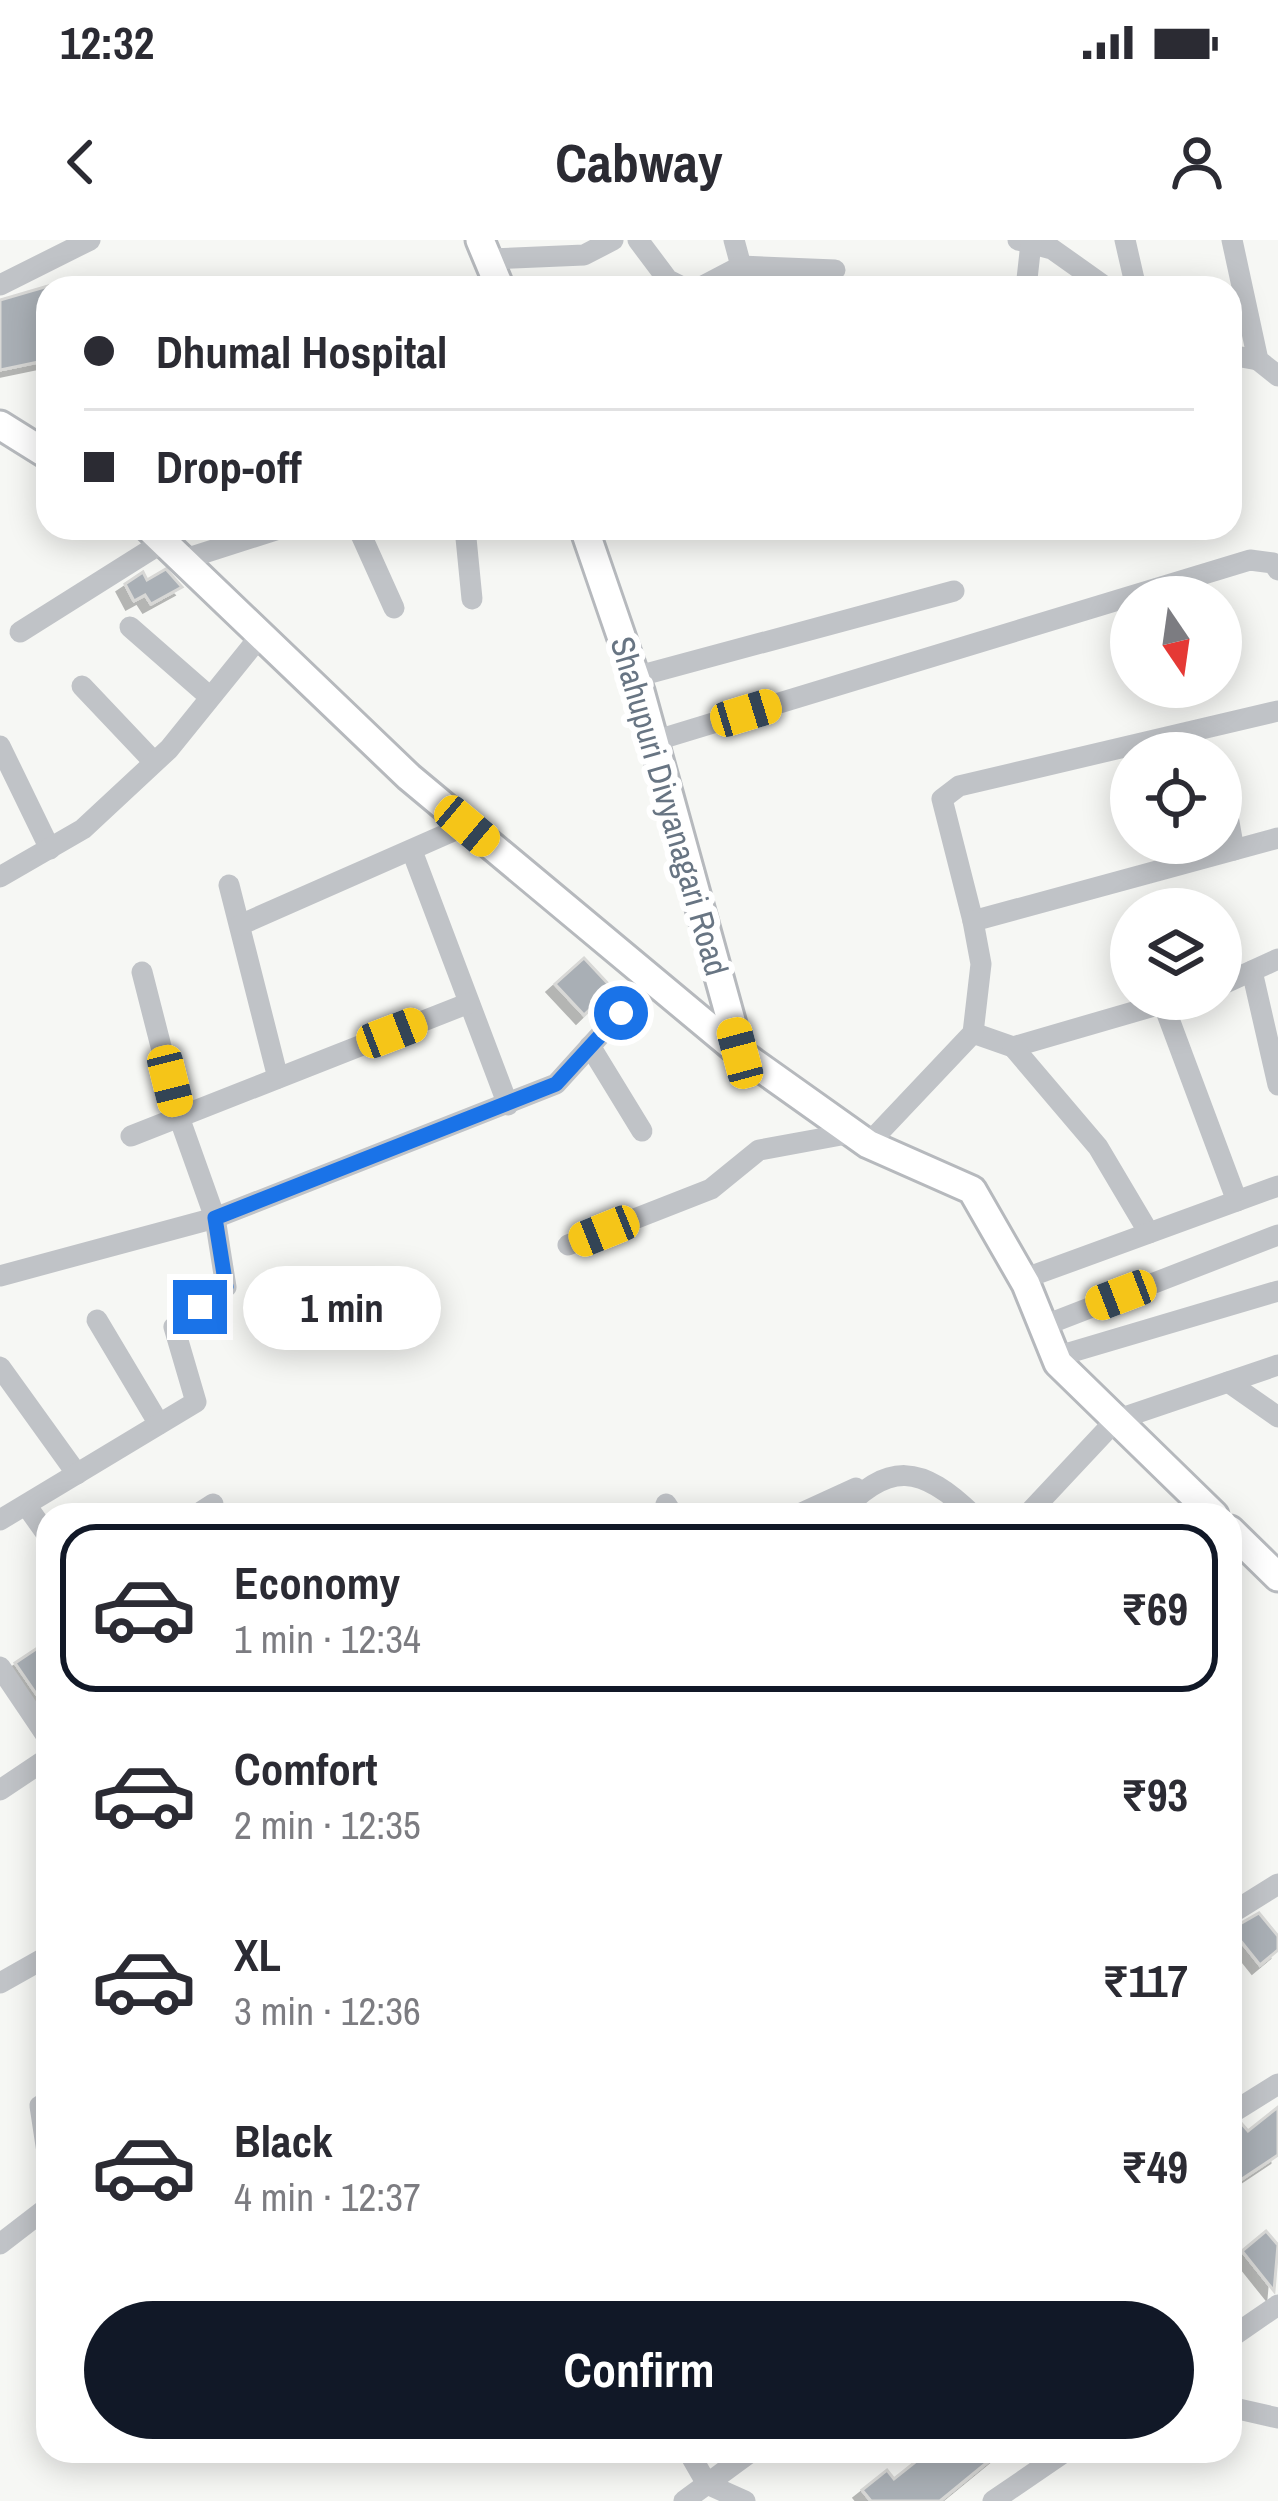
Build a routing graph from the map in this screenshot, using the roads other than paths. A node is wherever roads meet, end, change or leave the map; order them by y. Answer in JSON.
{"nodes":[{"id":1,"x":90,"y":240,"type":"edge"},
{"id":2,"x":638,"y":240,"type":"edge"},
{"id":3,"x":734,"y":240,"type":"edge"},
{"id":4,"x":1125,"y":240,"type":"edge"},
{"id":5,"x":1232,"y":240,"type":"edge"},
{"id":6,"x":604,"y":242,"type":"edge"},
{"id":7,"x":1024,"y":242,"type":"edge"},
{"id":8,"x":51,"y":246,"type":"edge"},
{"id":9,"x":485,"y":250,"type":"edge"},
{"id":10,"x":741,"y":266,"type":"junction"},
{"id":11,"x":835,"y":270,"type":"dead end"},
{"id":12,"x":665,"y":276,"type":"edge"},
{"id":13,"x":722,"y":276,"type":"edge"},
{"id":14,"x":1025,"y":276,"type":"edge"},
{"id":15,"x":1092,"y":276,"type":"edge"},
{"id":16,"x":1133,"y":276,"type":"edge"},
{"id":17,"x":1240,"y":276,"type":"edge"},
{"id":18,"x":0,"y":285,"type":"edge"},
{"id":19,"x":1242,"y":286,"type":"edge"},
{"id":20,"x":1242,"y":358,"type":"edge"},
{"id":21,"x":1258,"y":360,"type":"junction"},
{"id":22,"x":1278,"y":376,"type":"edge"},
{"id":23,"x":0,"y":425,"type":"edge"},
{"id":24,"x":36,"y":446,"type":"edge"},
{"id":25,"x":363,"y":540,"type":"edge"},
{"id":26,"x":466,"y":540,"type":"edge"},
{"id":27,"x":588,"y":540,"type":"edge"},
{"id":28,"x":165,"y":543,"type":"edge"},
{"id":29,"x":1278,"y":570,"type":"edge"},
{"id":30,"x":954,"y":591,"type":"dead end"},
{"id":31,"x":472,"y":599,"type":"dead end"},
{"id":32,"x":394,"y":608,"type":"dead end"},
{"id":33,"x":130,"y":627,"type":"dead end"},
{"id":34,"x":20,"y":632,"type":"dead end"},
{"id":35,"x":261,"y":635,"type":"junction"},
{"id":36,"x":635,"y":677,"type":"junction"},
{"id":37,"x":82,"y":686,"type":"dead end"},
{"id":38,"x":210,"y":698,"type":"junction"},
{"id":39,"x":1278,"y":711,"type":"edge"},
{"id":40,"x":1213,"y":729,"type":"junction"},
{"id":41,"x":1214,"y":732,"type":"edge"},
{"id":42,"x":654,"y":741,"type":"junction"},
{"id":43,"x":0,"y":746,"type":"edge"},
{"id":44,"x":154,"y":763,"type":"junction"},
{"id":45,"x":467,"y":826,"type":"junction"},
{"id":46,"x":1278,"y":838,"type":"edge"},
{"id":47,"x":1242,"y":848,"type":"edge"},
{"id":48,"x":50,"y":849,"type":"junction"},
{"id":49,"x":412,"y":851,"type":"junction"},
{"id":50,"x":1183,"y":864,"type":"edge"},
{"id":51,"x":0,"y":877,"type":"edge"},
{"id":52,"x":229,"y":885,"type":"dead end"},
{"id":53,"x":973,"y":921,"type":"junction"},
{"id":54,"x":239,"y":925,"type":"junction"},
{"id":55,"x":1278,"y":959,"type":"edge"},
{"id":56,"x":142,"y":971,"type":"dead end"},
{"id":57,"x":1252,"y":971,"type":"junction"},
{"id":58,"x":1242,"y":976,"type":"edge"},
{"id":59,"x":651,"y":980,"type":"junction"},
{"id":60,"x":469,"y":1004,"type":"junction"},
{"id":61,"x":1110,"y":1019,"type":"edge"},
{"id":62,"x":1177,"y":1020,"type":"edge"},
{"id":63,"x":973,"y":1033,"type":"junction"},
{"id":64,"x":590,"y":1046,"type":"junction"},
{"id":65,"x":1013,"y":1047,"type":"junction"},
{"id":66,"x":740,"y":1053,"type":"junction"},
{"id":67,"x":278,"y":1078,"type":"junction"},
{"id":68,"x":1278,"y":1085,"type":"edge"},
{"id":69,"x":508,"y":1105,"type":"junction"},
{"id":70,"x":179,"y":1117,"type":"junction"},
{"id":71,"x":642,"y":1131,"type":"dead end"},
{"id":72,"x":131,"y":1136,"type":"dead end"},
{"id":73,"x":860,"y":1138,"type":"junction"},
{"id":74,"x":1278,"y":1186,"type":"edge"},
{"id":75,"x":1238,"y":1201,"type":"junction"},
{"id":76,"x":215,"y":1218,"type":"junction"},
{"id":77,"x":1149,"y":1233,"type":"junction"},
{"id":78,"x":1278,"y":1235,"type":"edge"},
{"id":79,"x":568,"y":1245,"type":"dead end"},
{"id":80,"x":0,"y":1276,"type":"edge"},
{"id":81,"x":1023,"y":1279,"type":"junction"},
{"id":82,"x":1278,"y":1291,"type":"edge"},
{"id":83,"x":97,"y":1320,"type":"dead end"},
{"id":84,"x":1042,"y":1326,"type":"junction"},
{"id":85,"x":1055,"y":1357,"type":"junction"},
{"id":86,"x":1278,"y":1365,"type":"edge"},
{"id":87,"x":0,"y":1366,"type":"edge"},
{"id":88,"x":1228,"y":1382,"type":"junction"},
{"id":89,"x":1278,"y":1417,"type":"edge"},
{"id":90,"x":1116,"y":1420,"type":"junction"},
{"id":91,"x":159,"y":1424,"type":"junction"},
{"id":92,"x":77,"y":1474,"type":"junction"},
{"id":93,"x":867,"y":1484,"type":"junction"},
{"id":94,"x":824,"y":1503,"type":"edge"},
{"id":95,"x":850,"y":1503,"type":"edge"},
{"id":96,"x":958,"y":1503,"type":"edge"},
{"id":97,"x":1038,"y":1503,"type":"edge"},
{"id":98,"x":1202,"y":1503,"type":"edge"},
{"id":99,"x":26,"y":1505,"type":"junction"},
{"id":100,"x":0,"y":1520,"type":"edge"},
{"id":101,"x":36,"y":1520,"type":"edge"},
{"id":102,"x":1242,"y":1542,"type":"edge"},
{"id":103,"x":1278,"y":1577,"type":"edge"},
{"id":104,"x":0,"y":1667,"type":"edge"},
{"id":105,"x":36,"y":1720,"type":"edge"},
{"id":106,"x":36,"y":1766,"type":"edge"},
{"id":107,"x":0,"y":1790,"type":"edge"},
{"id":108,"x":1278,"y":1884,"type":"edge"},
{"id":109,"x":1242,"y":1906,"type":"edge"},
{"id":110,"x":36,"y":1963,"type":"edge"},
{"id":111,"x":0,"y":1983,"type":"edge"},
{"id":112,"x":1278,"y":2084,"type":"edge"},
{"id":113,"x":1242,"y":2106,"type":"edge"},
{"id":114,"x":36,"y":2216,"type":"edge"},
{"id":115,"x":0,"y":2244,"type":"edge"},
{"id":116,"x":1278,"y":2305,"type":"edge"},
{"id":117,"x":1242,"y":2330,"type":"edge"},
{"id":118,"x":1242,"y":2410,"type":"edge"},
{"id":119,"x":1278,"y":2418,"type":"edge"},
{"id":120,"x":695,"y":2463,"type":"edge"},
{"id":121,"x":736,"y":2463,"type":"edge"},
{"id":122,"x":1048,"y":2463,"type":"edge"},
{"id":123,"x":707,"y":2484,"type":"junction"},
{"id":124,"x":684,"y":2501,"type":"edge"},
{"id":125,"x":745,"y":2501,"type":"edge"},
{"id":126,"x":993,"y":2501,"type":"edge"}],
"edges":[{"from":1,"to":8,"type":"street"},
{"from":2,"to":12,"type":"street"},
{"from":3,"to":10,"type":"street"},
{"from":4,"to":16,"type":"street"},
{"from":5,"to":17,"type":"street"},
{"from":6,"to":9,"type":"street"},
{"from":7,"to":14,"type":"street"},
{"from":7,"to":15,"type":"street"},
{"from":8,"to":18,"type":"street"},
{"from":10,"to":11,"type":"street"},
{"from":10,"to":13,"type":"street"},
{"from":19,"to":21,"type":"street"},
{"from":20,"to":21,"type":"street"},
{"from":21,"to":22,"type":"street"},
{"from":23,"to":24,"type":"main road"},
{"from":25,"to":32,"type":"street"},
{"from":26,"to":31,"type":"street"},
{"from":27,"to":36,"type":"main road","name":"Shahupuri Divyanagari Road"},
{"from":28,"to":34,"type":"street"},
{"from":28,"to":35,"type":"main road"},
{"from":29,"to":42,"type":"street"},
{"from":30,"to":36,"type":"street"},
{"from":33,"to":38,"type":"street"},
{"from":35,"to":38,"type":"street"},
{"from":35,"to":45,"type":"main road"},
{"from":36,"to":42,"type":"main road","name":"Shahupuri Divyanagari Road"},
{"from":37,"to":44,"type":"street"},
{"from":38,"to":44,"type":"street"},
{"from":39,"to":40,"type":"street"},
{"from":40,"to":41,"type":"street"},
{"from":40,"to":53,"type":"street"},
{"from":42,"to":66,"type":"main road","name":"Shahupuri Divyanagari Road"},
{"from":43,"to":48,"type":"street"},
{"from":44,"to":48,"type":"street"},
{"from":45,"to":49,"type":"street"},
{"from":45,"to":59,"type":"main road"},
{"from":46,"to":47,"type":"street"},
{"from":48,"to":51,"type":"street"},
{"from":49,"to":54,"type":"street"},
{"from":49,"to":60,"type":"street"},
{"from":50,"to":53,"type":"street"},
{"from":52,"to":54,"type":"street"},
{"from":53,"to":63,"type":"street"},
{"from":54,"to":67,"type":"street"},
{"from":55,"to":57,"type":"street"},
{"from":56,"to":70,"type":"street"},
{"from":57,"to":58,"type":"street"},
{"from":57,"to":68,"type":"street"},
{"from":59,"to":64,"type":"street"},
{"from":59,"to":66,"type":"main road"},
{"from":60,"to":67,"type":"street"},
{"from":60,"to":69,"type":"street"},
{"from":61,"to":65,"type":"street"},
{"from":62,"to":75,"type":"street"},
{"from":63,"to":65,"type":"street"},
{"from":63,"to":73,"type":"street"},
{"from":64,"to":69,"type":"street"},
{"from":64,"to":71,"type":"street"},
{"from":65,"to":77,"type":"street"},
{"from":66,"to":73,"type":"main road"},
{"from":67,"to":70,"type":"street"},
{"from":69,"to":76,"type":"street"},
{"from":70,"to":72,"type":"street"},
{"from":70,"to":76,"type":"street"},
{"from":73,"to":79,"type":"street"},
{"from":73,"to":81,"type":"main road"},
{"from":74,"to":75,"type":"street"},
{"from":75,"to":77,"type":"street"},
{"from":76,"to":80,"type":"street"},
{"from":76,"to":91,"type":"street"},
{"from":77,"to":81,"type":"street"},
{"from":78,"to":84,"type":"street"},
{"from":81,"to":84,"type":"main road"},
{"from":82,"to":85,"type":"street"},
{"from":83,"to":91,"type":"street"},
{"from":84,"to":85,"type":"main road"},
{"from":85,"to":90,"type":"main road"},
{"from":86,"to":88,"type":"street"},
{"from":87,"to":92,"type":"street"},
{"from":88,"to":89,"type":"street"},
{"from":88,"to":90,"type":"street"},
{"from":90,"to":97,"type":"street"},
{"from":90,"to":98,"type":"main road"},
{"from":91,"to":92,"type":"street"},
{"from":92,"to":99,"type":"street"},
{"from":93,"to":94,"type":"street"},
{"from":93,"to":95,"type":"street"},
{"from":93,"to":96,"type":"street"},
{"from":99,"to":100,"type":"street"},
{"from":99,"to":101,"type":"street"},
{"from":102,"to":103,"type":"main road"},
{"from":104,"to":105,"type":"street"},
{"from":106,"to":107,"type":"street"},
{"from":108,"to":109,"type":"street"},
{"from":110,"to":111,"type":"street"},
{"from":112,"to":113,"type":"street"},
{"from":114,"to":115,"type":"street"},
{"from":116,"to":117,"type":"street"},
{"from":118,"to":119,"type":"street"},
{"from":120,"to":123,"type":"street"},
{"from":121,"to":123,"type":"street"},
{"from":122,"to":126,"type":"street"},
{"from":123,"to":124,"type":"street"},
{"from":123,"to":125,"type":"street"}]}
